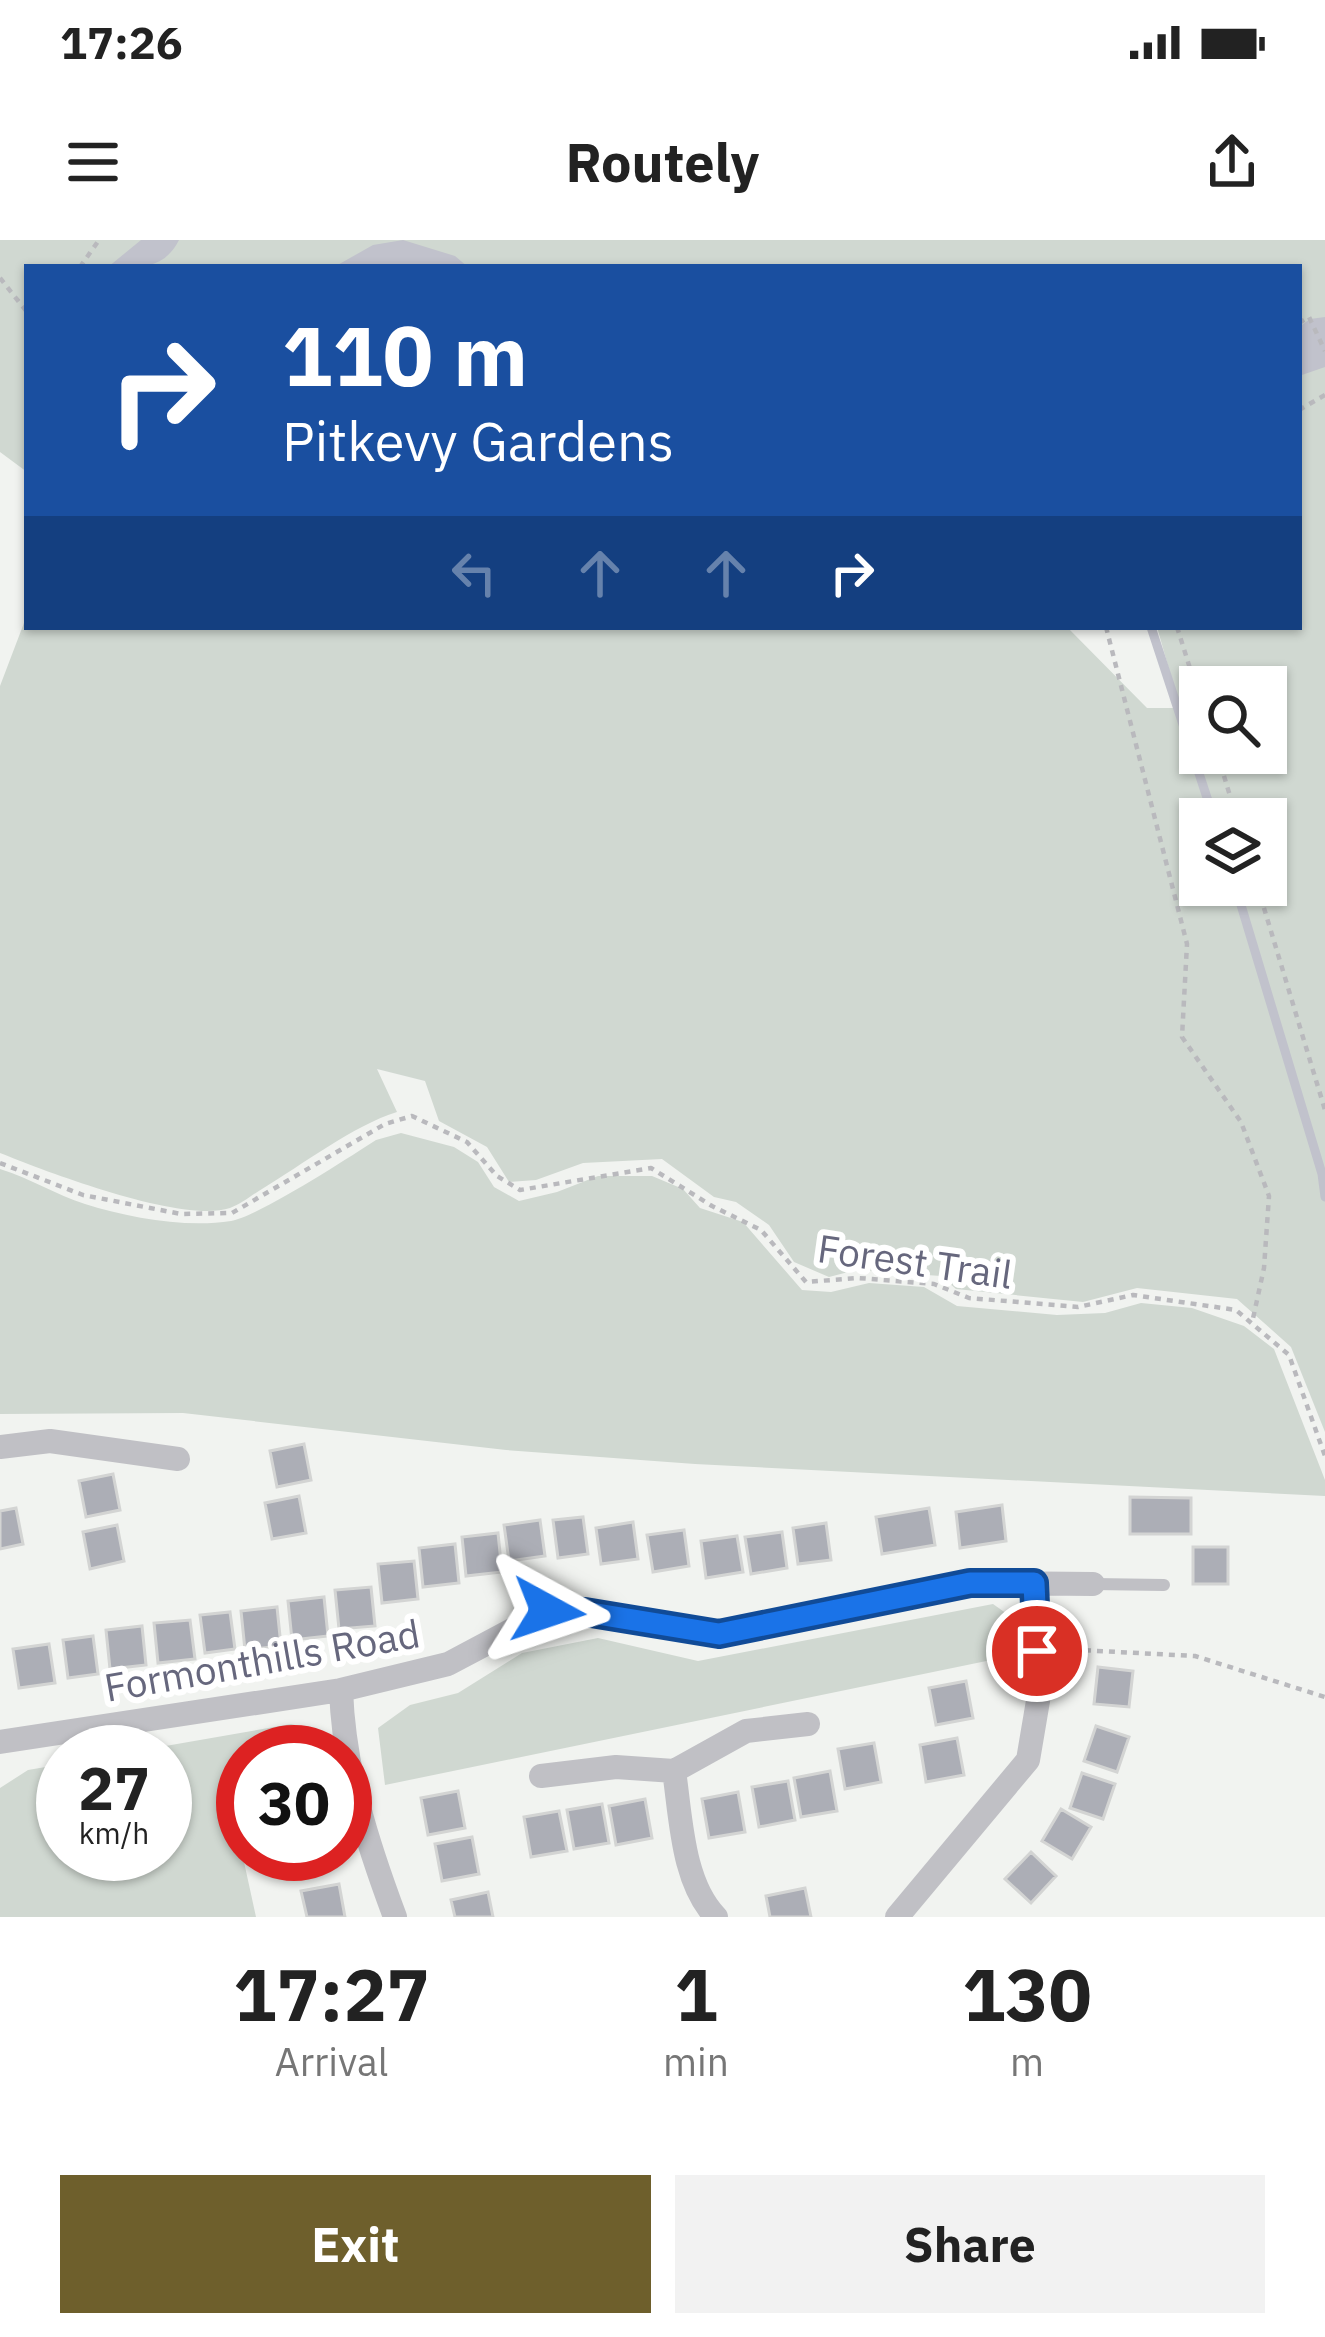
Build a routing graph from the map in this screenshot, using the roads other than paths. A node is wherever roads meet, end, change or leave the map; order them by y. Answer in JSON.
{"nodes":[{"id":1,"x":0,"y":1447,"type":"edge"},
{"id":2,"x":178,"y":1459,"type":"dead end"},
{"id":3,"x":1034,"y":1583,"type":"junction"},
{"id":4,"x":1093,"y":1584,"type":"joint"},
{"id":5,"x":1164,"y":1585,"type":"dead end"},
{"id":6,"x":341,"y":1690,"type":"junction"},
{"id":7,"x":808,"y":1724,"type":"dead end"},
{"id":8,"x":0,"y":1742,"type":"edge"},
{"id":9,"x":674,"y":1771,"type":"junction"},
{"id":10,"x":541,"y":1776,"type":"dead end"},
{"id":11,"x":395,"y":1917,"type":"edge"},
{"id":12,"x":716,"y":1917,"type":"edge"},
{"id":13,"x":897,"y":1917,"type":"edge"}],
"edges":[{"from":1,"to":2,"type":"street"},
{"from":3,"to":4,"type":"street","name":"Formonthills Road"},
{"from":3,"to":6,"type":"street","name":"Formonthills Road"},
{"from":3,"to":13,"type":"street"},
{"from":4,"to":5,"type":"lane"},
{"from":6,"to":8,"type":"street","name":"Formonthills Road"},
{"from":6,"to":11,"type":"street"},
{"from":7,"to":9,"type":"street"},
{"from":9,"to":10,"type":"street"},
{"from":9,"to":12,"type":"street"}]}
